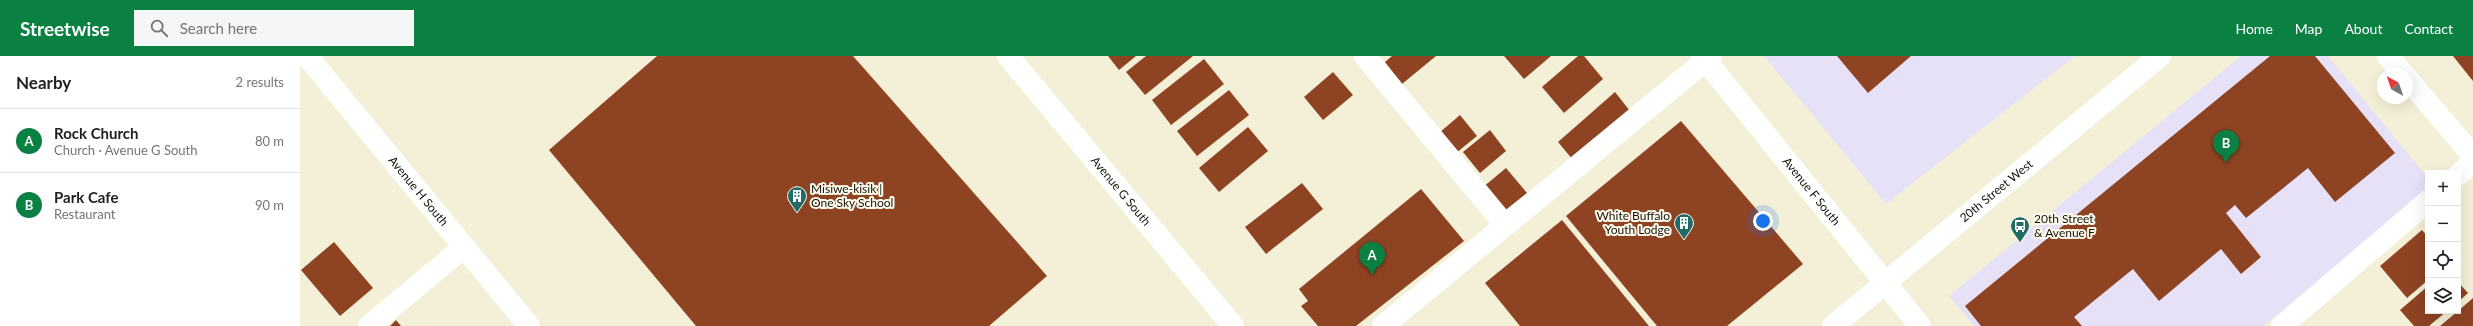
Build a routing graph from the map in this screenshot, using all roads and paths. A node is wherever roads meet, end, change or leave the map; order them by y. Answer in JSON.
{"nodes":[{"id":1,"x":307,"y":56,"type":"edge"},
{"id":2,"x":1008,"y":56,"type":"edge"},
{"id":3,"x":1365,"y":56,"type":"edge"},
{"id":4,"x":2160,"y":56,"type":"edge"},
{"id":5,"x":2388,"y":56,"type":"edge"},
{"id":6,"x":1707,"y":57,"type":"edge"},
{"id":7,"x":2399,"y":68,"type":"edge"},
{"id":8,"x":2413,"y":85,"type":"edge"},
{"id":9,"x":2473,"y":156,"type":"edge"},
{"id":10,"x":2473,"y":162,"type":"edge"},
{"id":11,"x":2461,"y":172,"type":"edge"},
{"id":12,"x":2425,"y":204,"type":"edge"},
{"id":13,"x":1505,"y":225,"type":"junction"},
{"id":14,"x":464,"y":247,"type":"junction"},
{"id":15,"x":1885,"y":284,"type":"junction"},
{"id":16,"x":369,"y":326,"type":"edge"},
{"id":17,"x":529,"y":326,"type":"edge"},
{"id":18,"x":1233,"y":326,"type":"edge"},
{"id":19,"x":1383,"y":326,"type":"edge"},
{"id":20,"x":1833,"y":326,"type":"edge"},
{"id":21,"x":1920,"y":326,"type":"edge"},
{"id":22,"x":2282,"y":326,"type":"edge"}],
"edges":[{"from":1,"to":14,"type":"street","name":"Avenue H South"},
{"from":2,"to":18,"type":"street","name":"Avenue G South"},
{"from":3,"to":13,"type":"street"},
{"from":4,"to":15,"type":"street","name":"20th Street West"},
{"from":5,"to":7,"type":"street"},
{"from":6,"to":13,"type":"street"},
{"from":6,"to":15,"type":"street","name":"Avenue F South"},
{"from":8,"to":9,"type":"street"},
{"from":10,"to":11,"type":"street"},
{"from":12,"to":22,"type":"street"},
{"from":13,"to":19,"type":"street"},
{"from":14,"to":16,"type":"street"},
{"from":14,"to":17,"type":"street","name":"Avenue H South"},
{"from":15,"to":20,"type":"street","name":"20th Street West"},
{"from":15,"to":21,"type":"street","name":"Avenue F South"}]}
